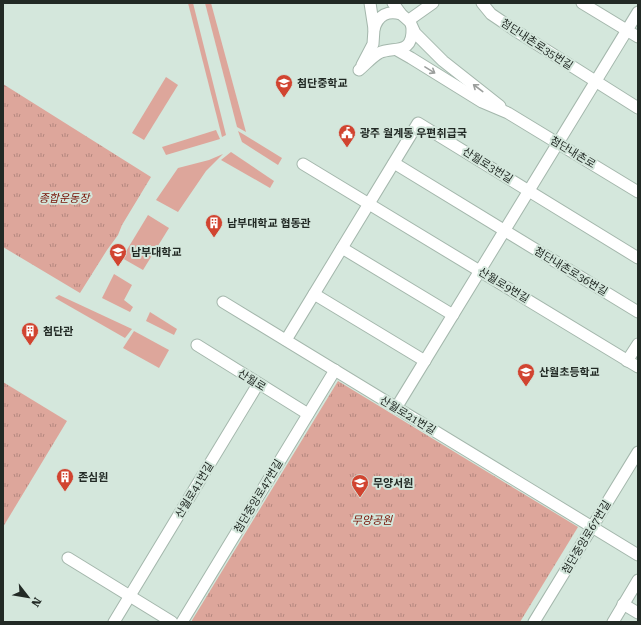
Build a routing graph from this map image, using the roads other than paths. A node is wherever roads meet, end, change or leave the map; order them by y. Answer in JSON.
{"nodes":[{"id":1,"x":370,"y":3,"type":"edge"},
{"id":2,"x":393,"y":3,"type":"edge"},
{"id":3,"x":433,"y":3,"type":"edge"},
{"id":4,"x":482,"y":3,"type":"edge"},
{"id":5,"x":582,"y":3,"type":"edge"},
{"id":6,"x":638,"y":12,"type":"edge"},
{"id":7,"x":407,"y":21,"type":"junction"},
{"id":8,"x":627,"y":30,"type":"junction"},
{"id":9,"x":374,"y":32,"type":"junction"},
{"id":10,"x":638,"y":38,"type":"edge"},
{"id":11,"x":394,"y":50,"type":"junction"},
{"id":12,"x":595,"y":82,"type":"junction"},
{"id":13,"x":638,"y":108,"type":"edge"},
{"id":14,"x":508,"y":113,"type":"junction"},
{"id":15,"x":558,"y":143,"type":"junction"},
{"id":16,"x":394,"y":163,"type":"junction"},
{"id":17,"x":303,"y":164,"type":"dead end"},
{"id":18,"x":529,"y":190,"type":"junction"},
{"id":19,"x":638,"y":192,"type":"edge"},
{"id":20,"x":369,"y":204,"type":"junction"},
{"id":21,"x":504,"y":231,"type":"junction"},
{"id":22,"x":342,"y":248,"type":"junction"},
{"id":23,"x":638,"y":258,"type":"edge"},
{"id":24,"x":480,"y":271,"type":"junction"},
{"id":25,"x":314,"y":294,"type":"junction"},
{"id":26,"x":223,"y":302,"type":"dead end"},
{"id":27,"x":638,"y":312,"type":"edge"},
{"id":28,"x":453,"y":315,"type":"junction"},
{"id":29,"x":286,"y":340,"type":"junction"},
{"id":30,"x":638,"y":344,"type":"edge"},
{"id":31,"x":197,"y":346,"type":"dead end"},
{"id":32,"x":425,"y":361,"type":"junction"},
{"id":33,"x":628,"y":361,"type":"junction"},
{"id":34,"x":638,"y":367,"type":"edge"},
{"id":35,"x":335,"y":370,"type":"junction"},
{"id":36,"x":258,"y":384,"type":"junction"},
{"id":37,"x":396,"y":408,"type":"junction"},
{"id":38,"x":308,"y":414,"type":"junction"},
{"id":39,"x":638,"y":452,"type":"edge"},
{"id":40,"x":592,"y":527,"type":"junction"},
{"id":41,"x":638,"y":555,"type":"edge"},
{"id":42,"x":68,"y":558,"type":"dead end"},
{"id":43,"x":638,"y":580,"type":"edge"},
{"id":44,"x":130,"y":596,"type":"junction"},
{"id":45,"x":623,"y":604,"type":"junction"},
{"id":46,"x":638,"y":614,"type":"edge"},
{"id":47,"x":114,"y":622,"type":"edge"},
{"id":48,"x":172,"y":622,"type":"edge"},
{"id":49,"x":182,"y":622,"type":"edge"},
{"id":50,"x":534,"y":622,"type":"edge"},
{"id":51,"x":613,"y":622,"type":"edge"}],
"edges":[{"from":1,"to":9,"type":"street"},
{"from":2,"to":7,"type":"street"},
{"from":3,"to":7,"type":"street"},
{"from":4,"to":12,"type":"street","name":"첨단내촌로35번길"},
{"from":5,"to":8,"type":"street"},
{"from":6,"to":8,"type":"street"},
{"from":7,"to":9,"type":"street"},
{"from":7,"to":11,"type":"street"},
{"from":14,"to":7,"type":"street","one_way":true},
{"from":8,"to":10,"type":"street"},
{"from":8,"to":12,"type":"street"},
{"from":9,"to":11,"type":"street"},
{"from":9,"to":11,"type":"street"},
{"from":11,"to":14,"type":"street","one_way":true},
{"from":12,"to":13,"type":"street","name":"첨단내촌로35번길"},
{"from":12,"to":15,"type":"street"},
{"from":14,"to":15,"type":"street","name":"첨단내촌로"},
{"from":15,"to":18,"type":"street"},
{"from":15,"to":19,"type":"street","name":"첨단내촌로"},
{"from":16,"to":18,"type":"street","name":"산월로3번길"},
{"from":16,"to":20,"type":"street","name":"산월로3번길"},
{"from":16,"to":21,"type":"street","name":"첨단내촌로36번길"},
{"from":17,"to":20,"type":"street","name":"산월로9번길"},
{"from":18,"to":21,"type":"street"},
{"from":18,"to":23,"type":"street","name":"산월로3번길"},
{"from":20,"to":22,"type":"street"},
{"from":20,"to":24,"type":"street","name":"산월로9번길"},
{"from":21,"to":24,"type":"street"},
{"from":21,"to":27,"type":"street","name":"첨단내촌로36번길"},
{"from":22,"to":25,"type":"street"},
{"from":22,"to":28,"type":"street"},
{"from":24,"to":28,"type":"street"},
{"from":24,"to":33,"type":"street","name":"산월로9번길"},
{"from":25,"to":29,"type":"street"},
{"from":25,"to":32,"type":"street"},
{"from":26,"to":29,"type":"street","name":"산월로21번길"},
{"from":28,"to":32,"type":"street"},
{"from":29,"to":35,"type":"street","name":"산월로21번길"},
{"from":30,"to":33,"type":"street"},
{"from":31,"to":36,"type":"street","name":"산월로"},
{"from":32,"to":37,"type":"street"},
{"from":33,"to":34,"type":"street","name":"산월로9번길"},
{"from":35,"to":37,"type":"street","name":"산월로21번길"},
{"from":35,"to":38,"type":"street","name":"첨단중앙로47번길"},
{"from":36,"to":38,"type":"street","name":"산월로"},
{"from":36,"to":44,"type":"street","name":"산월로41번길"},
{"from":37,"to":40,"type":"street","name":"산월로21번길"},
{"from":38,"to":49,"type":"street","name":"첨단중앙로47번길"},
{"from":39,"to":40,"type":"street","name":"첨단중앙로67번길"},
{"from":40,"to":41,"type":"street","name":"산월로21번길"},
{"from":40,"to":50,"type":"street","name":"첨단중앙로67번길"},
{"from":42,"to":44,"type":"street"},
{"from":43,"to":45,"type":"street"},
{"from":44,"to":47,"type":"street","name":"산월로41번길"},
{"from":44,"to":48,"type":"street"},
{"from":45,"to":46,"type":"street"},
{"from":45,"to":51,"type":"street"}]}
